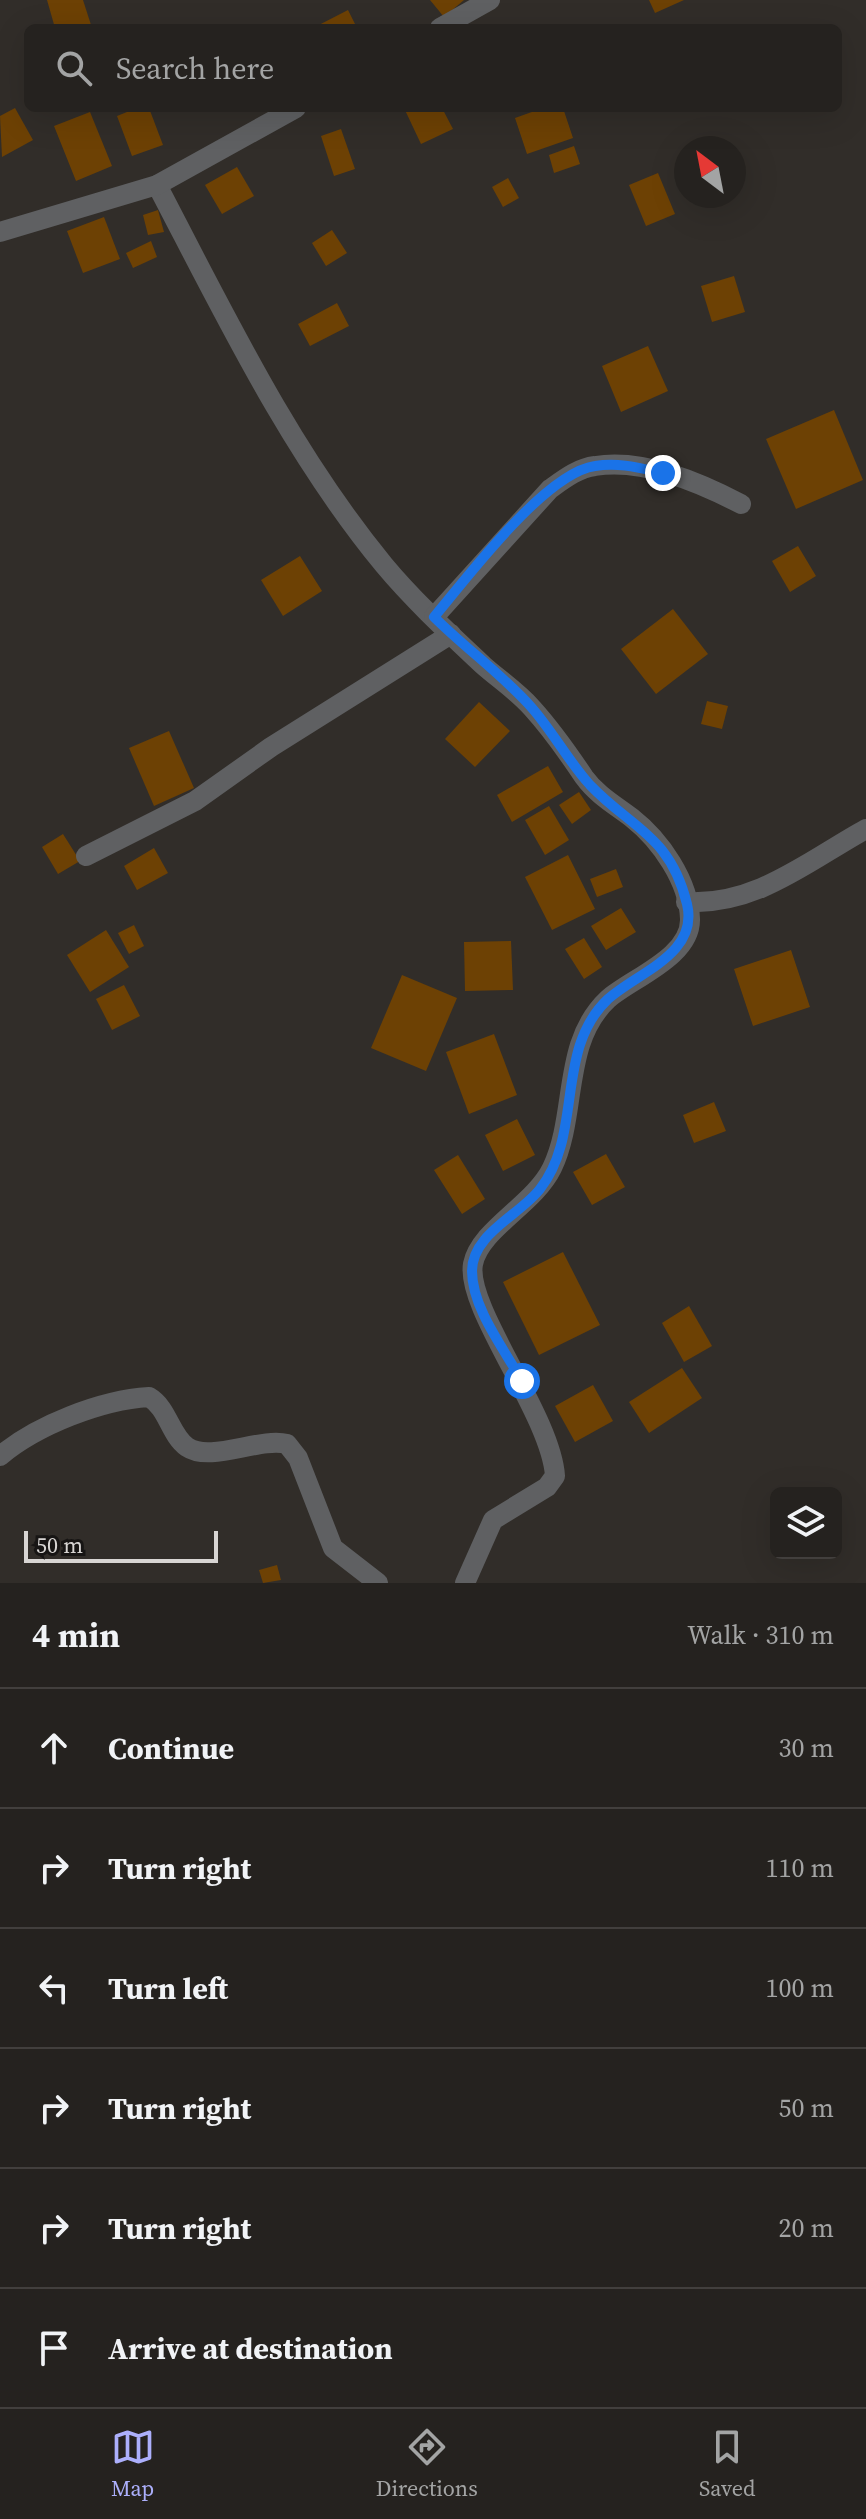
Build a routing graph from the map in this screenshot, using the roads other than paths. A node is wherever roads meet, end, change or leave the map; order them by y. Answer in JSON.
{"nodes":[{"id":1,"x":490,"y":0,"type":"edge"},
{"id":2,"x":447,"y":24,"type":"edge"},
{"id":3,"x":289,"y":112,"type":"edge"},
{"id":4,"x":157,"y":185,"type":"junction"},
{"id":5,"x":0,"y":232,"type":"edge"},
{"id":6,"x":741,"y":504,"type":"dead end"},
{"id":7,"x":434,"y":617,"type":"junction"},
{"id":8,"x":451,"y":634,"type":"junction"},
{"id":9,"x":866,"y":829,"type":"edge"},
{"id":10,"x":86,"y":856,"type":"dead end"},
{"id":11,"x":686,"y":902,"type":"junction"},
{"id":12,"x":0,"y":1456,"type":"edge"},
{"id":13,"x":378,"y":1583,"type":"edge"},
{"id":14,"x":465,"y":1583,"type":"edge"}],
"edges":[{"from":1,"to":2,"type":"street"},
{"from":3,"to":4,"type":"street"},
{"from":4,"to":5,"type":"street"},
{"from":4,"to":7,"type":"street"},
{"from":6,"to":7,"type":"street"},
{"from":7,"to":8,"type":"street"},
{"from":8,"to":10,"type":"street"},
{"from":8,"to":11,"type":"street"},
{"from":9,"to":11,"type":"street"},
{"from":11,"to":14,"type":"street"},
{"from":12,"to":13,"type":"street"}]}
